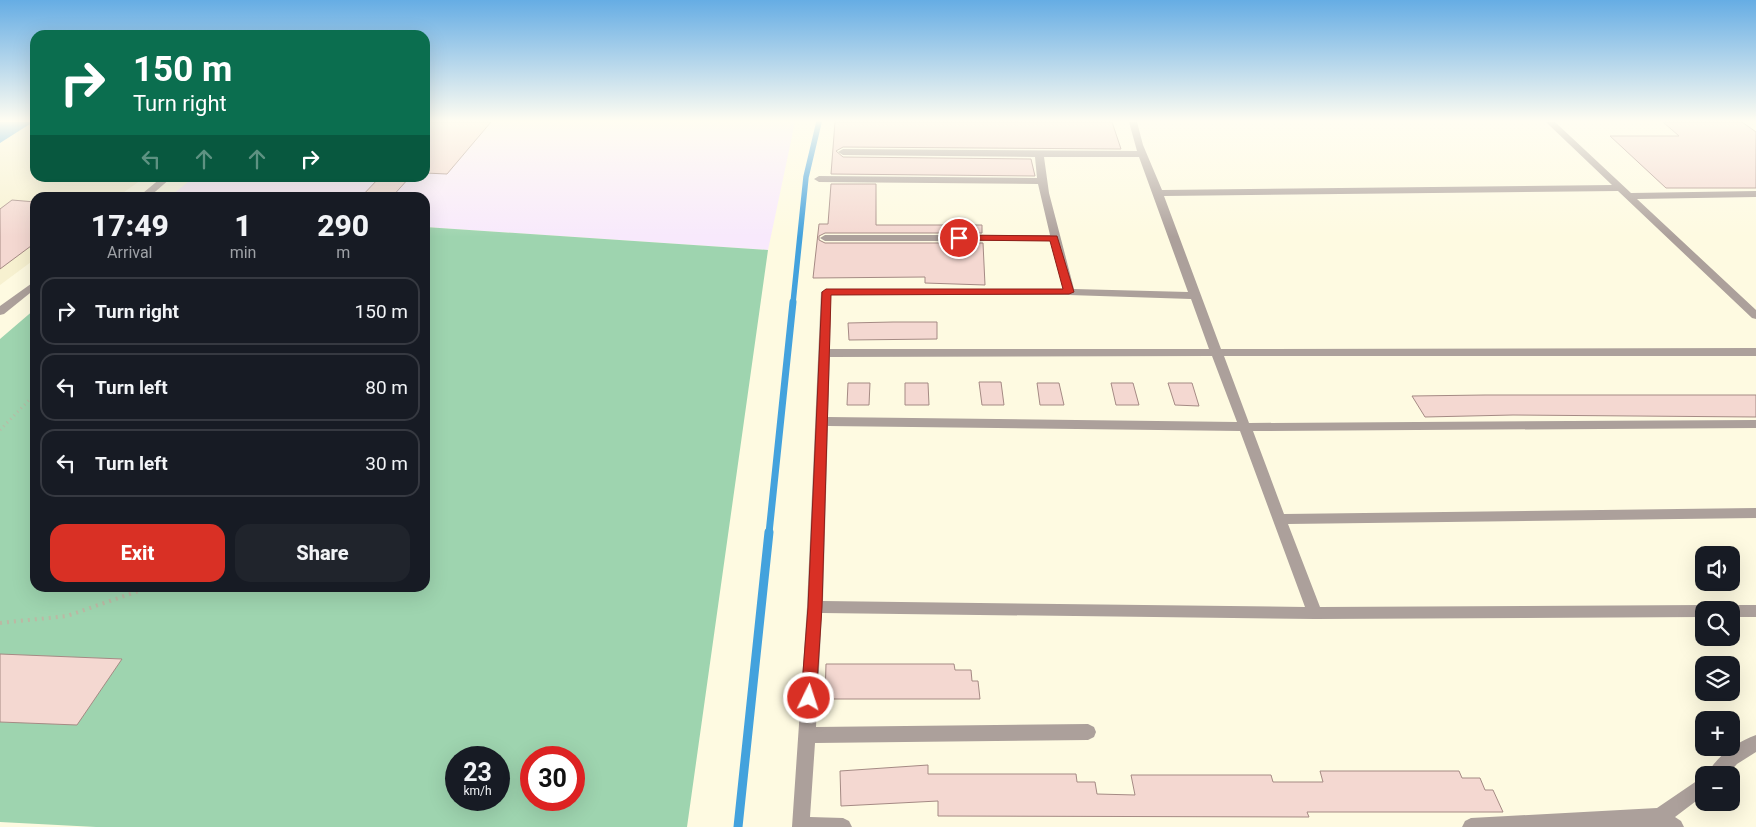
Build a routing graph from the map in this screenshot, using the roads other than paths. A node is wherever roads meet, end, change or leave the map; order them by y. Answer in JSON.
{"nodes":[{"id":1,"x":1040,"y":161,"type":"edge"},
{"id":2,"x":1146,"y":161,"type":"edge"},
{"id":3,"x":1592,"y":161,"type":"edge"},
{"id":4,"x":819,"y":179,"type":"dead end"},
{"id":5,"x":1043,"y":181,"type":"junction"},
{"id":6,"x":161,"y":182,"type":"edge"},
{"id":7,"x":148,"y":192,"type":"edge"},
{"id":8,"x":1158,"y":192,"type":"junction"},
{"id":9,"x":1626,"y":192,"type":"junction"},
{"id":10,"x":1756,"y":194,"type":"edge"},
{"id":11,"x":825,"y":238,"type":"dead end"},
{"id":12,"x":1054,"y":238,"type":"junction"},
{"id":13,"x":30,"y":288,"type":"edge"},
{"id":14,"x":1069,"y":292,"type":"junction"},
{"id":15,"x":1194,"y":296,"type":"junction"},
{"id":16,"x":0,"y":312,"type":"edge"},
{"id":17,"x":1756,"y":316,"type":"edge"},
{"id":18,"x":1216,"y":352,"type":"junction"},
{"id":19,"x":1756,"y":352,"type":"edge"},
{"id":20,"x":823,"y":353,"type":"junction"},
{"id":21,"x":821,"y":421,"type":"junction"},
{"id":22,"x":1756,"y":424,"type":"edge"},
{"id":23,"x":1244,"y":427,"type":"junction"},
{"id":24,"x":1756,"y":513,"type":"edge"},
{"id":25,"x":1279,"y":519,"type":"junction"},
{"id":26,"x":815,"y":607,"type":"junction"},
{"id":27,"x":1695,"y":611,"type":"edge"},
{"id":28,"x":1740,"y":611,"type":"edge"},
{"id":29,"x":1756,"y":611,"type":"edge"},
{"id":30,"x":1315,"y":613,"type":"junction"},
{"id":31,"x":1088,"y":732,"type":"dead end"},
{"id":32,"x":806,"y":735,"type":"junction"},
{"id":33,"x":1756,"y":743,"type":"edge"},
{"id":34,"x":1724,"y":766,"type":"edge"},
{"id":35,"x":1695,"y":791,"type":"edge"},
{"id":36,"x":1657,"y":822,"type":"edge"},
{"id":37,"x":801,"y":826,"type":"edge"},
{"id":38,"x":843,"y":827,"type":"edge"},
{"id":39,"x":1471,"y":827,"type":"edge"},
{"id":40,"x":1675,"y":827,"type":"edge"}],
"edges":[{"from":1,"to":5,"type":"street"},
{"from":2,"to":8,"type":"street"},
{"from":3,"to":9,"type":"street"},
{"from":4,"to":5,"type":"street"},
{"from":5,"to":12,"type":"street"},
{"from":6,"to":7,"type":"street"},
{"from":8,"to":9,"type":"street"},
{"from":8,"to":15,"type":"street"},
{"from":9,"to":10,"type":"street"},
{"from":9,"to":17,"type":"street"},
{"from":11,"to":12,"type":"street"},
{"from":12,"to":14,"type":"street"},
{"from":13,"to":16,"type":"street"},
{"from":14,"to":15,"type":"street"},
{"from":14,"to":20,"type":"street"},
{"from":15,"to":18,"type":"street"},
{"from":18,"to":19,"type":"street"},
{"from":18,"to":20,"type":"street"},
{"from":18,"to":23,"type":"street"},
{"from":20,"to":21,"type":"street"},
{"from":21,"to":23,"type":"street"},
{"from":21,"to":26,"type":"street"},
{"from":22,"to":23,"type":"street"},
{"from":23,"to":25,"type":"street"},
{"from":24,"to":25,"type":"street"},
{"from":25,"to":30,"type":"street"},
{"from":26,"to":30,"type":"street"},
{"from":26,"to":32,"type":"street"},
{"from":27,"to":30,"type":"street"},
{"from":28,"to":29,"type":"street"},
{"from":31,"to":32,"type":"street"},
{"from":32,"to":37,"type":"street"},
{"from":33,"to":34,"type":"street"},
{"from":35,"to":36,"type":"street"},
{"from":36,"to":39,"type":"street"},
{"from":36,"to":40,"type":"street"},
{"from":37,"to":38,"type":"street"}]}
